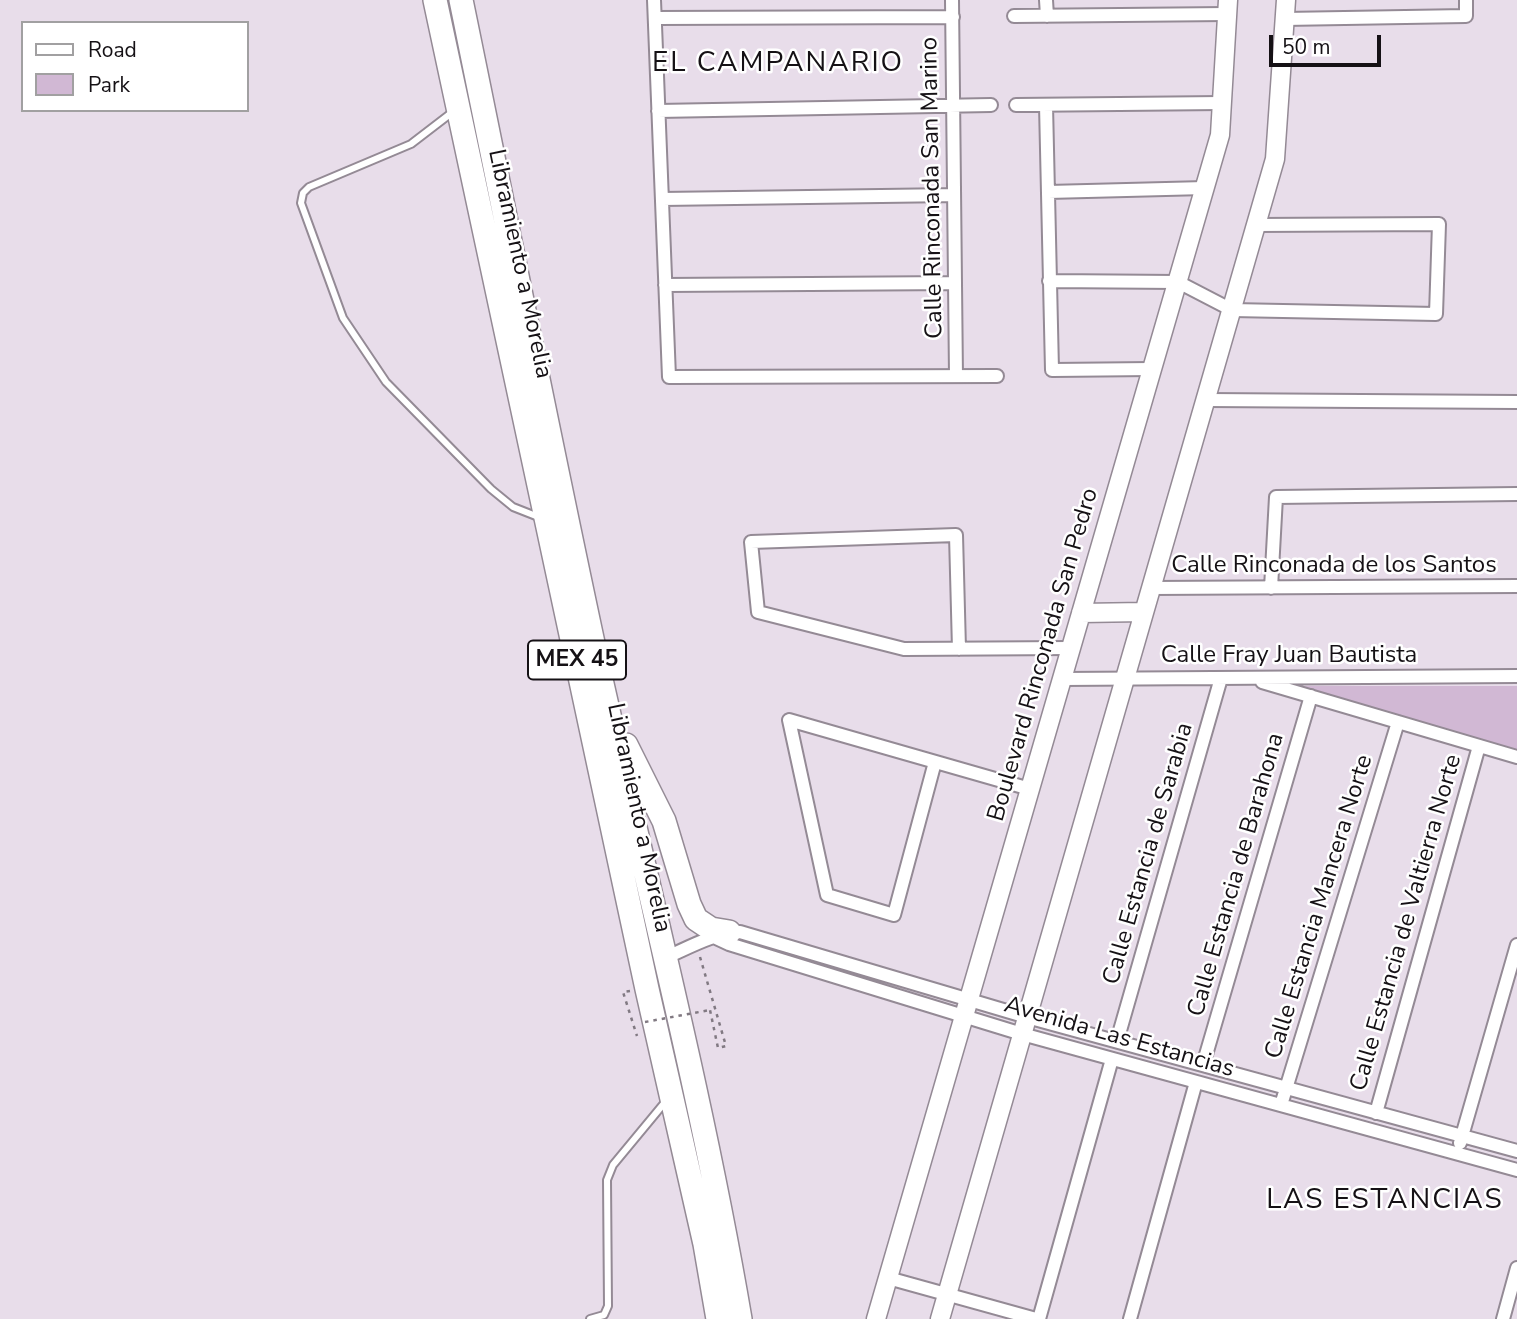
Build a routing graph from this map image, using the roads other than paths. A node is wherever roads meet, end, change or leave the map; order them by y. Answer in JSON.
{"nodes":[{"id":1,"x":435,"y":0,"type":"edge"},
{"id":2,"x":461,"y":0,"type":"edge"},
{"id":3,"x":654,"y":0,"type":"edge"},
{"id":4,"x":953,"y":0,"type":"edge"},
{"id":5,"x":1046,"y":0,"type":"edge"},
{"id":6,"x":1286,"y":0,"type":"edge"},
{"id":7,"x":1466,"y":0,"type":"edge"},
{"id":8,"x":1228,"y":7,"type":"edge"},
{"id":9,"x":953,"y":16,"type":"junction"},
{"id":10,"x":1014,"y":16,"type":"dead end"},
{"id":11,"x":1047,"y":16,"type":"junction"},
{"id":12,"x":655,"y":18,"type":"junction"},
{"id":13,"x":1284,"y":19,"type":"junction"},
{"id":14,"x":1222,"y":103,"type":"junction"},
{"id":15,"x":1016,"y":104,"type":"dead end"},
{"id":16,"x":1046,"y":104,"type":"junction"},
{"id":17,"x":991,"y":105,"type":"dead end"},
{"id":18,"x":954,"y":106,"type":"junction"},
{"id":19,"x":458,"y":108,"type":"junction"},
{"id":20,"x":658,"y":111,"type":"junction"},
{"id":21,"x":1205,"y":188,"type":"junction"},
{"id":22,"x":1048,"y":192,"type":"junction"},
{"id":23,"x":954,"y":195,"type":"junction"},
{"id":24,"x":662,"y":199,"type":"junction"},
{"id":25,"x":1256,"y":225,"type":"junction"},
{"id":26,"x":1049,"y":281,"type":"junction"},
{"id":27,"x":1178,"y":282,"type":"junction"},
{"id":28,"x":956,"y":283,"type":"junction"},
{"id":29,"x":665,"y":285,"type":"junction"},
{"id":30,"x":1231,"y":310,"type":"junction"},
{"id":31,"x":1152,"y":369,"type":"junction"},
{"id":32,"x":956,"y":376,"type":"junction"},
{"id":33,"x":997,"y":376,"type":"dead end"},
{"id":34,"x":1206,"y":400,"type":"junction"},
{"id":35,"x":1517,"y":402,"type":"edge"},
{"id":36,"x":1517,"y":494,"type":"edge"},
{"id":37,"x":547,"y":520,"type":"junction"},
{"id":38,"x":1517,"y":586,"type":"edge"},
{"id":39,"x":1270,"y":587,"type":"junction"},
{"id":40,"x":1151,"y":588,"type":"junction"},
{"id":41,"x":1144,"y":612,"type":"junction"},
{"id":42,"x":1081,"y":613,"type":"junction"},
{"id":43,"x":1071,"y":648,"type":"junction"},
{"id":44,"x":959,"y":649,"type":"junction"},
{"id":45,"x":1517,"y":676,"type":"edge"},
{"id":46,"x":1221,"y":678,"type":"junction"},
{"id":47,"x":1249,"y":678,"type":"junction"},
{"id":48,"x":1062,"y":679,"type":"junction"},
{"id":49,"x":1125,"y":679,"type":"junction"},
{"id":50,"x":1311,"y":696,"type":"junction"},
{"id":51,"x":610,"y":714,"type":"junction"},
{"id":52,"x":1398,"y":722,"type":"junction"},
{"id":53,"x":1479,"y":746,"type":"junction"},
{"id":54,"x":1517,"y":757,"type":"edge"},
{"id":55,"x":935,"y":762,"type":"junction"},
{"id":56,"x":1030,"y":789,"type":"junction"},
{"id":57,"x":721,"y":935,"type":"junction"},
{"id":58,"x":1517,"y":945,"type":"edge"},
{"id":59,"x":667,"y":957,"type":"junction"},
{"id":60,"x":967,"y":1008,"type":"junction"},
{"id":61,"x":1025,"y":1025,"type":"junction"},
{"id":62,"x":1117,"y":1041,"type":"junction"},
{"id":63,"x":1112,"y":1059,"type":"junction"},
{"id":64,"x":1203,"y":1065,"type":"junction"},
{"id":65,"x":1196,"y":1082,"type":"junction"},
{"id":66,"x":1287,"y":1088,"type":"junction"},
{"id":67,"x":672,"y":1094,"type":"junction"},
{"id":68,"x":1282,"y":1105,"type":"junction"},
{"id":69,"x":1376,"y":1113,"type":"junction"},
{"id":70,"x":1462,"y":1136,"type":"junction"},
{"id":71,"x":1517,"y":1151,"type":"edge"},
{"id":72,"x":1457,"y":1153,"type":"junction"},
{"id":73,"x":1517,"y":1170,"type":"edge"},
{"id":74,"x":1517,"y":1268,"type":"edge"},
{"id":75,"x":888,"y":1278,"type":"junction"},
{"id":76,"x":947,"y":1294,"type":"junction"},
{"id":77,"x":590,"y":1319,"type":"edge"},
{"id":78,"x":718,"y":1319,"type":"edge"},
{"id":79,"x":740,"y":1319,"type":"edge"},
{"id":80,"x":876,"y":1319,"type":"edge"},
{"id":81,"x":940,"y":1319,"type":"edge"},
{"id":82,"x":1037,"y":1319,"type":"edge"},
{"id":83,"x":1130,"y":1319,"type":"edge"},
{"id":84,"x":1503,"y":1319,"type":"edge"}],
"edges":[{"from":1,"to":19,"type":"highway","name":"Libramiento a Morelia","number":"MEX 45"},
{"from":2,"to":51,"type":"highway","name":"Libramiento a Morelia","number":"MEX 45"},
{"from":3,"to":12,"type":"street"},
{"from":4,"to":9,"type":"street","name":"Calle Rinconada San Marino"},
{"from":5,"to":11,"type":"street"},
{"from":6,"to":13,"type":"street"},
{"from":7,"to":13,"type":"street"},
{"from":8,"to":11,"type":"street"},
{"from":8,"to":14,"type":"street","name":"Boulevard Rinconada San Pedro"},
{"from":9,"to":12,"type":"street"},
{"from":9,"to":18,"type":"street","name":"Calle Rinconada San Marino"},
{"from":10,"to":11,"type":"street"},
{"from":12,"to":20,"type":"street"},
{"from":13,"to":25,"type":"street"},
{"from":14,"to":16,"type":"street"},
{"from":14,"to":21,"type":"street","name":"Boulevard Rinconada San Pedro"},
{"from":15,"to":16,"type":"street"},
{"from":16,"to":22,"type":"street"},
{"from":17,"to":18,"type":"street"},
{"from":18,"to":20,"type":"street"},
{"from":18,"to":23,"type":"street","name":"Calle Rinconada San Marino"},
{"from":19,"to":37,"type":"highway","name":"Libramiento a Morelia","number":"MEX 45"},
{"from":19,"to":37,"type":"lane"},
{"from":20,"to":24,"type":"street"},
{"from":21,"to":22,"type":"street"},
{"from":21,"to":27,"type":"street","name":"Boulevard Rinconada San Pedro"},
{"from":22,"to":26,"type":"street"},
{"from":23,"to":24,"type":"street"},
{"from":23,"to":28,"type":"street","name":"Calle Rinconada San Marino"},
{"from":24,"to":29,"type":"street"},
{"from":25,"to":30,"type":"street"},
{"from":25,"to":30,"type":"street"},
{"from":26,"to":27,"type":"street"},
{"from":26,"to":31,"type":"street"},
{"from":27,"to":30,"type":"street"},
{"from":27,"to":31,"type":"street","name":"Boulevard Rinconada San Pedro"},
{"from":28,"to":29,"type":"street"},
{"from":28,"to":32,"type":"street","name":"Calle Rinconada San Marino"},
{"from":29,"to":32,"type":"street"},
{"from":30,"to":34,"type":"street"},
{"from":31,"to":42,"type":"street","name":"Boulevard Rinconada San Pedro"},
{"from":32,"to":33,"type":"street"},
{"from":34,"to":35,"type":"street"},
{"from":34,"to":40,"type":"street"},
{"from":36,"to":39,"type":"street"},
{"from":37,"to":67,"type":"highway","name":"Libramiento a Morelia","number":"MEX 45"},
{"from":38,"to":39,"type":"street","name":"Calle Rinconada de los Santos"},
{"from":39,"to":40,"type":"street","name":"Calle Rinconada de los Santos"},
{"from":40,"to":41,"type":"street"},
{"from":41,"to":42,"type":"street"},
{"from":41,"to":49,"type":"street"},
{"from":42,"to":43,"type":"street","name":"Boulevard Rinconada San Pedro"},
{"from":43,"to":44,"type":"street"},
{"from":43,"to":48,"type":"street","name":"Boulevard Rinconada San Pedro"},
{"from":44,"to":44,"type":"street"},
{"from":45,"to":47,"type":"street","name":"Calle Fray Juan Bautista"},
{"from":46,"to":47,"type":"street","name":"Calle Fray Juan Bautista"},
{"from":46,"to":49,"type":"street","name":"Calle Fray Juan Bautista"},
{"from":46,"to":62,"type":"street","name":"Calle Estancia de Sarabia"},
{"from":47,"to":50,"type":"street"},
{"from":48,"to":49,"type":"street","name":"Calle Fray Juan Bautista"},
{"from":48,"to":56,"type":"street","name":"Boulevard Rinconada San Pedro"},
{"from":49,"to":61,"type":"street"},
{"from":50,"to":52,"type":"street"},
{"from":50,"to":64,"type":"street","name":"Calle Estancia de Barahona"},
{"from":51,"to":57,"type":"highway"},
{"from":51,"to":59,"type":"highway","name":"Libramiento a Morelia","number":"MEX 45"},
{"from":52,"to":53,"type":"street"},
{"from":52,"to":66,"type":"street","name":"Calle Estancia Mancera Norte"},
{"from":53,"to":54,"type":"street"},
{"from":53,"to":69,"type":"street","name":"Calle Estancia de Valtierra Norte"},
{"from":55,"to":55,"type":"street"},
{"from":55,"to":56,"type":"street"},
{"from":56,"to":60,"type":"street","name":"Boulevard Rinconada San Pedro"},
{"from":57,"to":59,"type":"street"},
{"from":57,"to":60,"type":"street","name":"Avenida Las Estancias"},
{"from":58,"to":70,"type":"street"},
{"from":59,"to":79,"type":"highway","name":"Libramiento a Morelia","number":"MEX 45"},
{"from":60,"to":61,"type":"street","name":"Avenida Las Estancias"},
{"from":60,"to":75,"type":"street","name":"Boulevard Rinconada San Pedro"},
{"from":61,"to":62,"type":"street","name":"Avenida Las Estancias"},
{"from":61,"to":63,"type":"street","name":"Avenida Las Estancias"},
{"from":61,"to":76,"type":"street"},
{"from":62,"to":64,"type":"street","name":"Avenida Las Estancias"},
{"from":63,"to":65,"type":"street","name":"Avenida Las Estancias"},
{"from":63,"to":82,"type":"street"},
{"from":64,"to":66,"type":"street","name":"Avenida Las Estancias"},
{"from":65,"to":68,"type":"street","name":"Avenida Las Estancias"},
{"from":65,"to":83,"type":"street"},
{"from":66,"to":68,"type":"street","name":"Calle Estancia Mancera Norte"},
{"from":66,"to":69,"type":"street","name":"Avenida Las Estancias"},
{"from":67,"to":77,"type":"lane"},
{"from":67,"to":78,"type":"highway","name":"Libramiento a Morelia","number":"MEX 45"},
{"from":68,"to":72,"type":"street","name":"Avenida Las Estancias"},
{"from":69,"to":70,"type":"street","name":"Avenida Las Estancias"},
{"from":70,"to":71,"type":"street","name":"Avenida Las Estancias"},
{"from":70,"to":72,"type":"street"},
{"from":72,"to":73,"type":"street","name":"Avenida Las Estancias"},
{"from":74,"to":84,"type":"street"},
{"from":75,"to":76,"type":"street"},
{"from":75,"to":80,"type":"street","name":"Boulevard Rinconada San Pedro"},
{"from":76,"to":81,"type":"street"},
{"from":76,"to":82,"type":"street"}]}
